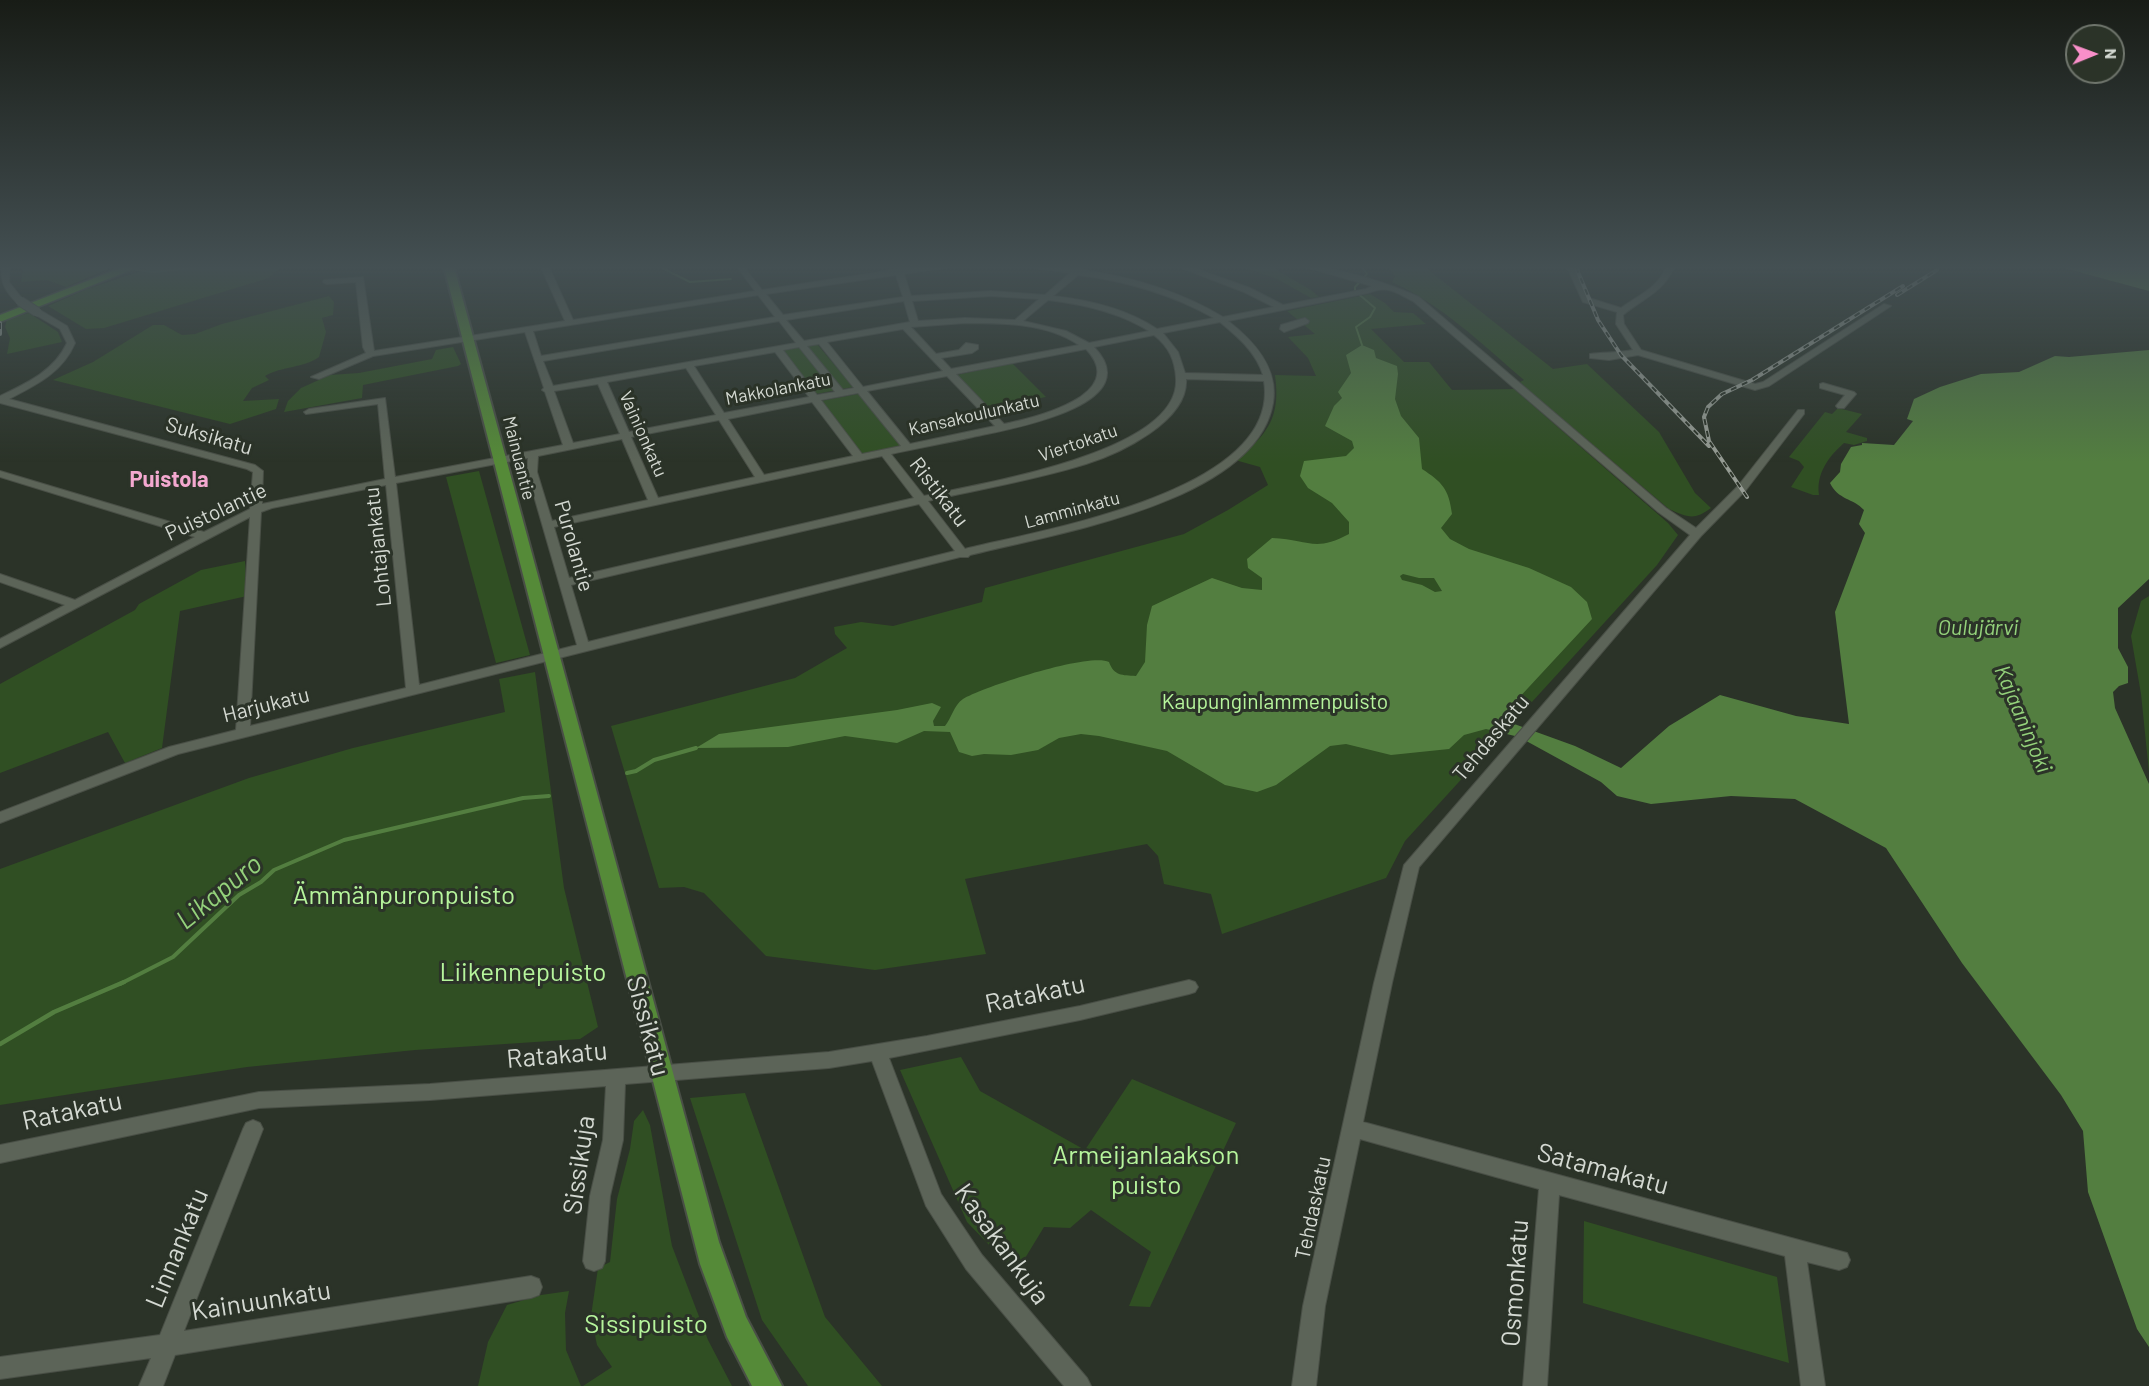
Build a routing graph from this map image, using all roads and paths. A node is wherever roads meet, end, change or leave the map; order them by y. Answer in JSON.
{"nodes":[{"id":1,"x":66,"y":332,"type":"edge"},
{"id":2,"x":365,"y":332,"type":"edge"},
{"id":3,"x":466,"y":332,"type":"edge"},
{"id":4,"x":517,"y":332,"type":"edge"},
{"id":5,"x":529,"y":332,"type":"edge"},
{"id":6,"x":699,"y":332,"type":"edge"},
{"id":7,"x":791,"y":332,"type":"edge"},
{"id":8,"x":873,"y":332,"type":"edge"},
{"id":9,"x":915,"y":332,"type":"edge"},
{"id":10,"x":1059,"y":332,"type":"edge"},
{"id":11,"x":1156,"y":332,"type":"joint"},
{"id":12,"x":1235,"y":332,"type":"edge"},
{"id":13,"x":1454,"y":332,"type":"edge"},
{"id":14,"x":1625,"y":332,"type":"edge"},
{"id":15,"x":1847,"y":332,"type":"edge"},
{"id":16,"x":468,"y":339,"type":"junction"},
{"id":17,"x":821,"y":341,"type":"junction"},
{"id":18,"x":801,"y":345,"type":"junction"},
{"id":19,"x":1088,"y":346,"type":"junction"},
{"id":20,"x":777,"y":349,"type":"junction"},
{"id":21,"x":963,"y":351,"type":"dead end"},
{"id":22,"x":1638,"y":352,"type":"junction"},
{"id":23,"x":371,"y":354,"type":"junction"},
{"id":24,"x":1593,"y":356,"type":"dead end"},
{"id":25,"x":934,"y":357,"type":"junction"},
{"id":26,"x":537,"y":359,"type":"junction"},
{"id":27,"x":689,"y":365,"type":"junction"},
{"id":28,"x":949,"y":373,"type":"junction"},
{"id":29,"x":1183,"y":376,"type":"junction"},
{"id":30,"x":316,"y":377,"type":"dead end"},
{"id":31,"x":1269,"y":378,"type":"junction"},
{"id":32,"x":601,"y":380,"type":"junction"},
{"id":33,"x":1823,"y":386,"type":"dead end"},
{"id":34,"x":547,"y":390,"type":"junction"},
{"id":35,"x":859,"y":390,"type":"junction"},
{"id":36,"x":841,"y":394,"type":"junction"},
{"id":37,"x":815,"y":398,"type":"junction"},
{"id":38,"x":0,"y":400,"type":"edge"},
{"id":39,"x":1841,"y":406,"type":"dead end"},
{"id":40,"x":309,"y":412,"type":"dead end"},
{"id":41,"x":1800,"y":412,"type":"dead end"},
{"id":42,"x":721,"y":416,"type":"junction"},
{"id":43,"x":1001,"y":428,"type":"junction"},
{"id":44,"x":625,"y":435,"type":"junction"},
{"id":45,"x":569,"y":446,"type":"junction"},
{"id":46,"x":907,"y":447,"type":"junction"},
{"id":47,"x":884,"y":452,"type":"junction"},
{"id":48,"x":533,"y":453,"type":"junction"},
{"id":49,"x":859,"y":457,"type":"junction"},
{"id":50,"x":501,"y":460,"type":"junction"},
{"id":51,"x":0,"y":474,"type":"edge"},
{"id":52,"x":761,"y":478,"type":"junction"},
{"id":53,"x":390,"y":482,"type":"junction"},
{"id":54,"x":654,"y":501,"type":"junction"},
{"id":55,"x":920,"y":501,"type":"junction"},
{"id":56,"x":256,"y":510,"type":"junction"},
{"id":57,"x":547,"y":525,"type":"junction"},
{"id":58,"x":1697,"y":534,"type":"junction"},
{"id":59,"x":205,"y":536,"type":"junction"},
{"id":60,"x":963,"y":555,"type":"junction"},
{"id":61,"x":0,"y":579,"type":"edge"},
{"id":62,"x":565,"y":583,"type":"junction"},
{"id":63,"x":75,"y":604,"type":"junction"},
{"id":64,"x":0,"y":644,"type":"edge"},
{"id":65,"x":584,"y":649,"type":"junction"},
{"id":66,"x":550,"y":657,"type":"junction"},
{"id":67,"x":413,"y":691,"type":"junction"},
{"id":68,"x":243,"y":732,"type":"junction"},
{"id":69,"x":0,"y":818,"type":"edge"},
{"id":70,"x":1189,"y":987,"type":"dead end"},
{"id":71,"x":879,"y":1053,"type":"junction"},
{"id":72,"x":661,"y":1075,"type":"junction"},
{"id":73,"x":616,"y":1077,"type":"junction"},
{"id":74,"x":1353,"y":1128,"type":"junction"},
{"id":75,"x":253,"y":1130,"type":"dead end"},
{"id":76,"x":0,"y":1154,"type":"edge"},
{"id":77,"x":1550,"y":1183,"type":"junction"},
{"id":78,"x":1795,"y":1249,"type":"junction"},
{"id":79,"x":1839,"y":1260,"type":"dead end"},
{"id":80,"x":594,"y":1261,"type":"dead end"},
{"id":81,"x":531,"y":1287,"type":"dead end"},
{"id":82,"x":167,"y":1345,"type":"junction"},
{"id":83,"x":0,"y":1368,"type":"edge"},
{"id":84,"x":151,"y":1386,"type":"edge"},
{"id":85,"x":768,"y":1386,"type":"edge"},
{"id":86,"x":1079,"y":1386,"type":"edge"},
{"id":87,"x":1304,"y":1386,"type":"edge"},
{"id":88,"x":1535,"y":1386,"type":"edge"},
{"id":89,"x":1813,"y":1386,"type":"edge"}],
"edges":[{"from":1,"to":38,"type":"street","bridge":true},
{"from":2,"to":23,"type":"street"},
{"from":3,"to":16,"type":"main road","name":"Mainuantie"},
{"from":4,"to":16,"type":"street"},
{"from":5,"to":26,"type":"street"},
{"from":6,"to":26,"type":"street"},
{"from":7,"to":18,"type":"street"},
{"from":8,"to":17,"type":"street"},
{"from":9,"to":25,"type":"street"},
{"from":10,"to":19,"type":"street"},
{"from":11,"to":19,"type":"street","name":"Makkolankatu"},
{"from":11,"to":29,"type":"street"},
{"from":12,"to":31,"type":"street","name":"Lamminkatu"},
{"from":13,"to":58,"type":"street"},
{"from":14,"to":22,"type":"street"},
{"from":15,"to":22,"type":"street"},
{"from":16,"to":23,"type":"street"},
{"from":16,"to":50,"type":"main road","name":"Mainuantie"},
{"from":17,"to":18,"type":"street"},
{"from":17,"to":35,"type":"street"},
{"from":18,"to":20,"type":"street"},
{"from":18,"to":36,"type":"street"},
{"from":19,"to":28,"type":"street","name":"Makkolankatu"},
{"from":19,"to":43,"type":"street","name":"Kansakoulunkatu"},
{"from":20,"to":27,"type":"street"},
{"from":20,"to":37,"type":"street"},
{"from":21,"to":25,"type":"street"},
{"from":22,"to":24,"type":"street"},
{"from":23,"to":30,"type":"street"},
{"from":25,"to":28,"type":"street"},
{"from":26,"to":34,"type":"street"},
{"from":27,"to":32,"type":"street"},
{"from":27,"to":42,"type":"street"},
{"from":28,"to":35,"type":"street","name":"Makkolankatu"},
{"from":28,"to":43,"type":"street"},
{"from":29,"to":31,"type":"street"},
{"from":29,"to":55,"type":"street","name":"Viertokatu"},
{"from":31,"to":60,"type":"street","name":"Lamminkatu"},
{"from":32,"to":34,"type":"street"},
{"from":32,"to":44,"type":"street","name":"Vainionkatu"},
{"from":33,"to":39,"type":"street"},
{"from":34,"to":45,"type":"street"},
{"from":35,"to":36,"type":"street","name":"Makkolankatu"},
{"from":35,"to":46,"type":"street"},
{"from":36,"to":37,"type":"street","name":"Makkolankatu"},
{"from":37,"to":42,"type":"street","name":"Makkolankatu"},
{"from":37,"to":49,"type":"street"},
{"from":38,"to":56,"type":"street","name":"Suksikatu"},
{"from":40,"to":53,"type":"street","name":"Lohtajankatu"},
{"from":41,"to":58,"type":"street","name":"Tehdaskatu"},
{"from":42,"to":44,"type":"street","name":"Makkolankatu"},
{"from":42,"to":52,"type":"street"},
{"from":43,"to":46,"type":"street","name":"Kansakoulunkatu"},
{"from":44,"to":45,"type":"street","name":"Makkolankatu"},
{"from":44,"to":54,"type":"street","name":"Vainionkatu"},
{"from":45,"to":48,"type":"street","name":"Makkolankatu"},
{"from":46,"to":47,"type":"street","name":"Kansakoulunkatu"},
{"from":47,"to":49,"type":"street","name":"Kansakoulunkatu"},
{"from":47,"to":55,"type":"street","name":"Ristikatu"},
{"from":48,"to":50,"type":"street","name":"Makkolankatu"},
{"from":48,"to":57,"type":"street","name":"Purolantie"},
{"from":49,"to":52,"type":"street","name":"Kansakoulunkatu"},
{"from":50,"to":53,"type":"street","name":"Puistolantie"},
{"from":50,"to":66,"type":"main road","name":"Mainuantie"},
{"from":51,"to":59,"type":"street"},
{"from":52,"to":54,"type":"street","name":"Kansakoulunkatu"},
{"from":53,"to":56,"type":"street","name":"Puistolantie"},
{"from":53,"to":67,"type":"street","name":"Lohtajankatu"},
{"from":54,"to":57,"type":"street","name":"Kansakoulunkatu"},
{"from":55,"to":60,"type":"street","name":"Ristikatu"},
{"from":55,"to":62,"type":"street","name":"Viertokatu"},
{"from":56,"to":59,"type":"street","name":"Puistolantie"},
{"from":56,"to":68,"type":"street","name":"Suksikatu"},
{"from":57,"to":62,"type":"street","name":"Purolantie"},
{"from":58,"to":74,"type":"street","name":"Tehdaskatu"},
{"from":59,"to":63,"type":"street","name":"Puistolantie"},
{"from":60,"to":65,"type":"street","name":"Lamminkatu"},
{"from":61,"to":63,"type":"street"},
{"from":62,"to":65,"type":"street","name":"Purolantie"},
{"from":63,"to":64,"type":"street","name":"Puistolantie"},
{"from":65,"to":66,"type":"street","name":"Lamminkatu"},
{"from":66,"to":67,"type":"street","name":"Harjukatu"},
{"from":66,"to":72,"type":"main road","name":"Sissikatu"},
{"from":67,"to":68,"type":"street","name":"Harjukatu"},
{"from":68,"to":69,"type":"street","name":"Harjukatu"},
{"from":70,"to":71,"type":"street","name":"Ratakatu"},
{"from":71,"to":72,"type":"street","name":"Ratakatu"},
{"from":71,"to":86,"type":"street","name":"Kasakankuja"},
{"from":72,"to":73,"type":"street","name":"Ratakatu"},
{"from":72,"to":85,"type":"main road","name":"Sissikatu"},
{"from":73,"to":76,"type":"street","name":"Ratakatu"},
{"from":73,"to":80,"type":"street","name":"Sissikuja"},
{"from":74,"to":77,"type":"street","name":"Satamakatu"},
{"from":74,"to":87,"type":"street","name":"Tehdaskatu"},
{"from":75,"to":82,"type":"street","name":"Linnankatu"},
{"from":77,"to":78,"type":"street","name":"Satamakatu"},
{"from":77,"to":88,"type":"street","name":"Osmonkatu"},
{"from":78,"to":79,"type":"street","name":"Satamakatu"},
{"from":78,"to":89,"type":"street"},
{"from":81,"to":82,"type":"street","name":"Kainuunkatu"},
{"from":82,"to":83,"type":"street","name":"Kainuunkatu"},
{"from":82,"to":84,"type":"street","name":"Linnankatu"}]}
